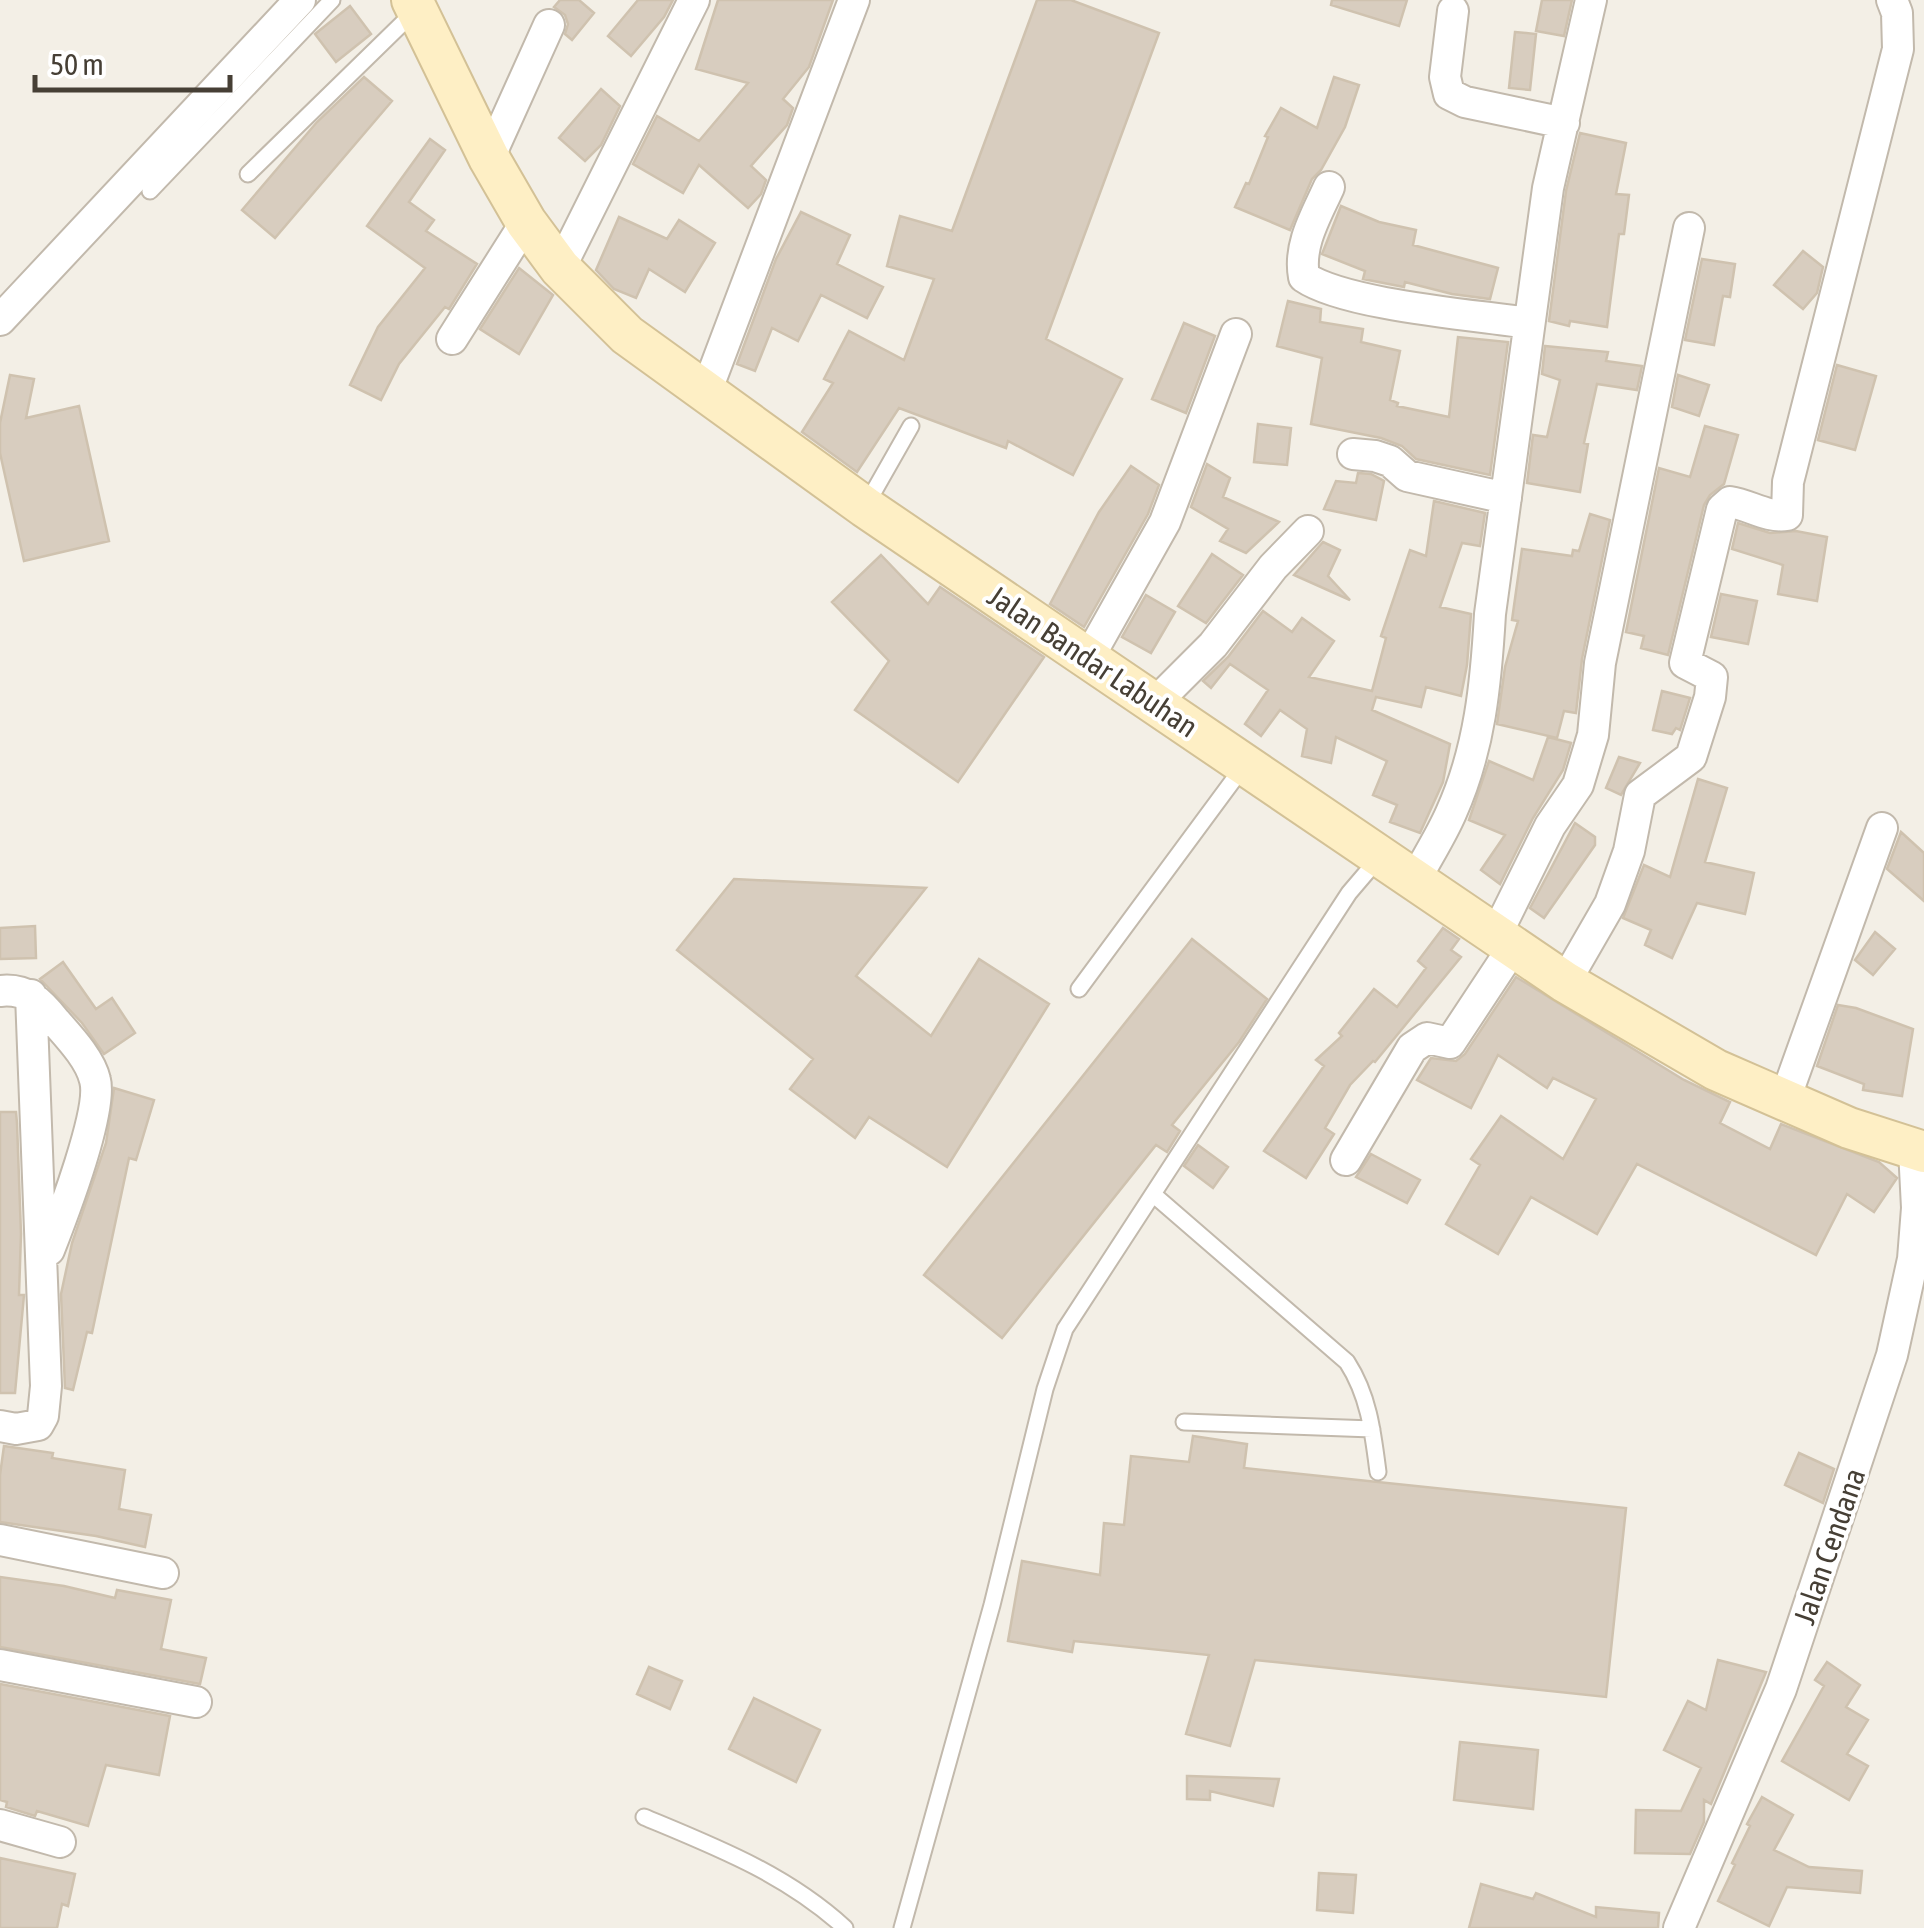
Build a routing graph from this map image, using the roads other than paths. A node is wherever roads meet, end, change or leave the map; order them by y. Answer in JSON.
{"nodes":[{"id":1,"x":300,"y":0,"type":"edge"},
{"id":2,"x":332,"y":0,"type":"edge"},
{"id":3,"x":694,"y":0,"type":"edge"},
{"id":4,"x":854,"y":0,"type":"edge"},
{"id":5,"x":1590,"y":0,"type":"edge"},
{"id":6,"x":1892,"y":0,"type":"edge"},
{"id":7,"x":414,"y":5,"type":"edge"},
{"id":8,"x":1453,"y":11,"type":"dead end"},
{"id":9,"x":548,"y":25,"type":"dead end"},
{"id":10,"x":1564,"y":124,"type":"junction"},
{"id":11,"x":489,"y":158,"type":"junction"},
{"id":12,"x":248,"y":174,"type":"dead end"},
{"id":13,"x":1329,"y":187,"type":"dead end"},
{"id":14,"x":150,"y":192,"type":"dead end"},
{"id":15,"x":526,"y":222,"type":"junction"},
{"id":16,"x":1689,"y":228,"type":"dead end"},
{"id":17,"x":560,"y":268,"type":"junction"},
{"id":18,"x":0,"y":320,"type":"edge"},
{"id":19,"x":1528,"y":323,"type":"junction"},
{"id":20,"x":1236,"y":334,"type":"dead end"},
{"id":21,"x":452,"y":340,"type":"dead end"},
{"id":22,"x":706,"y":392,"type":"junction"},
{"id":23,"x":911,"y":426,"type":"dead end"},
{"id":24,"x":1353,"y":454,"type":"dead end"},
{"id":25,"x":1506,"y":498,"type":"junction"},
{"id":26,"x":865,"y":506,"type":"junction"},
{"id":27,"x":1308,"y":531,"type":"dead end"},
{"id":28,"x":1089,"y":657,"type":"junction"},
{"id":29,"x":1156,"y":702,"type":"junction"},
{"id":30,"x":1244,"y":766,"type":"junction"},
{"id":31,"x":1882,"y":828,"type":"dead end"},
{"id":32,"x":1380,"y":856,"type":"junction"},
{"id":33,"x":1414,"y":882,"type":"junction"},
{"id":34,"x":1505,"y":939,"type":"junction"},
{"id":35,"x":1566,"y":982,"type":"junction"},
{"id":36,"x":1079,"y":989,"type":"dead end"},
{"id":37,"x":0,"y":991,"type":"edge"},
{"id":38,"x":32,"y":995,"type":"junction"},
{"id":39,"x":1785,"y":1099,"type":"junction"},
{"id":40,"x":1919,"y":1150,"type":"edge"},
{"id":41,"x":1346,"y":1160,"type":"dead end"},
{"id":42,"x":1154,"y":1195,"type":"junction"},
{"id":43,"x":44,"y":1264,"type":"junction"},
{"id":44,"x":1184,"y":1422,"type":"dead end"},
{"id":45,"x":0,"y":1426,"type":"edge"},
{"id":46,"x":1372,"y":1429,"type":"junction"},
{"id":47,"x":1378,"y":1472,"type":"dead end"},
{"id":48,"x":0,"y":1540,"type":"edge"},
{"id":49,"x":163,"y":1573,"type":"dead end"},
{"id":50,"x":0,"y":1665,"type":"edge"},
{"id":51,"x":196,"y":1702,"type":"dead end"},
{"id":52,"x":644,"y":1817,"type":"dead end"},
{"id":53,"x":0,"y":1825,"type":"edge"},
{"id":54,"x":60,"y":1842,"type":"dead end"},
{"id":55,"x":846,"y":1928,"type":"edge"},
{"id":56,"x":902,"y":1928,"type":"edge"},
{"id":57,"x":1679,"y":1928,"type":"edge"}],
"edges":[{"from":1,"to":18,"type":"street"},
{"from":2,"to":14,"type":"lane"},
{"from":3,"to":17,"type":"street"},
{"from":4,"to":22,"type":"street"},
{"from":5,"to":10,"type":"street"},
{"from":6,"to":35,"type":"street"},
{"from":7,"to":11,"type":"main road","name":"Jalan Bandar Labuhan"},
{"from":7,"to":12,"type":"lane"},
{"from":8,"to":10,"type":"street"},
{"from":9,"to":11,"type":"street"},
{"from":10,"to":19,"type":"street"},
{"from":11,"to":15,"type":"main road","name":"Jalan Bandar Labuhan"},
{"from":13,"to":19,"type":"street"},
{"from":15,"to":17,"type":"main road","name":"Jalan Bandar Labuhan"},
{"from":15,"to":21,"type":"street"},
{"from":16,"to":34,"type":"street"},
{"from":17,"to":22,"type":"main road","name":"Jalan Bandar Labuhan"},
{"from":19,"to":25,"type":"street"},
{"from":20,"to":28,"type":"street"},
{"from":22,"to":26,"type":"main road","name":"Jalan Bandar Labuhan"},
{"from":23,"to":26,"type":"lane"},
{"from":24,"to":25,"type":"street"},
{"from":25,"to":33,"type":"street"},
{"from":26,"to":28,"type":"main road","name":"Jalan Bandar Labuhan"},
{"from":27,"to":29,"type":"street"},
{"from":28,"to":29,"type":"main road","name":"Jalan Bandar Labuhan"},
{"from":29,"to":30,"type":"main road","name":"Jalan Bandar Labuhan"},
{"from":30,"to":32,"type":"main road","name":"Jalan Bandar Labuhan"},
{"from":30,"to":36,"type":"lane"},
{"from":31,"to":39,"type":"street"},
{"from":32,"to":33,"type":"main road","name":"Jalan Bandar Labuhan"},
{"from":32,"to":42,"type":"lane"},
{"from":33,"to":34,"type":"main road","name":"Jalan Bandar Labuhan"},
{"from":34,"to":35,"type":"main road","name":"Jalan Bandar Labuhan"},
{"from":34,"to":41,"type":"street"},
{"from":35,"to":39,"type":"main road","name":"Jalan Bandar Labuhan"},
{"from":37,"to":38,"type":"street"},
{"from":38,"to":43,"type":"street"},
{"from":38,"to":43,"type":"street"},
{"from":39,"to":40,"type":"main road","name":"Jalan Bandar Labuhan"},
{"from":40,"to":57,"type":"street","name":"Jalan Cendana"},
{"from":42,"to":46,"type":"lane"},
{"from":42,"to":56,"type":"lane"},
{"from":43,"to":45,"type":"street"},
{"from":44,"to":46,"type":"lane"},
{"from":46,"to":47,"type":"lane"},
{"from":48,"to":49,"type":"street"},
{"from":50,"to":51,"type":"street"},
{"from":52,"to":55,"type":"lane"},
{"from":53,"to":54,"type":"street"}]}
